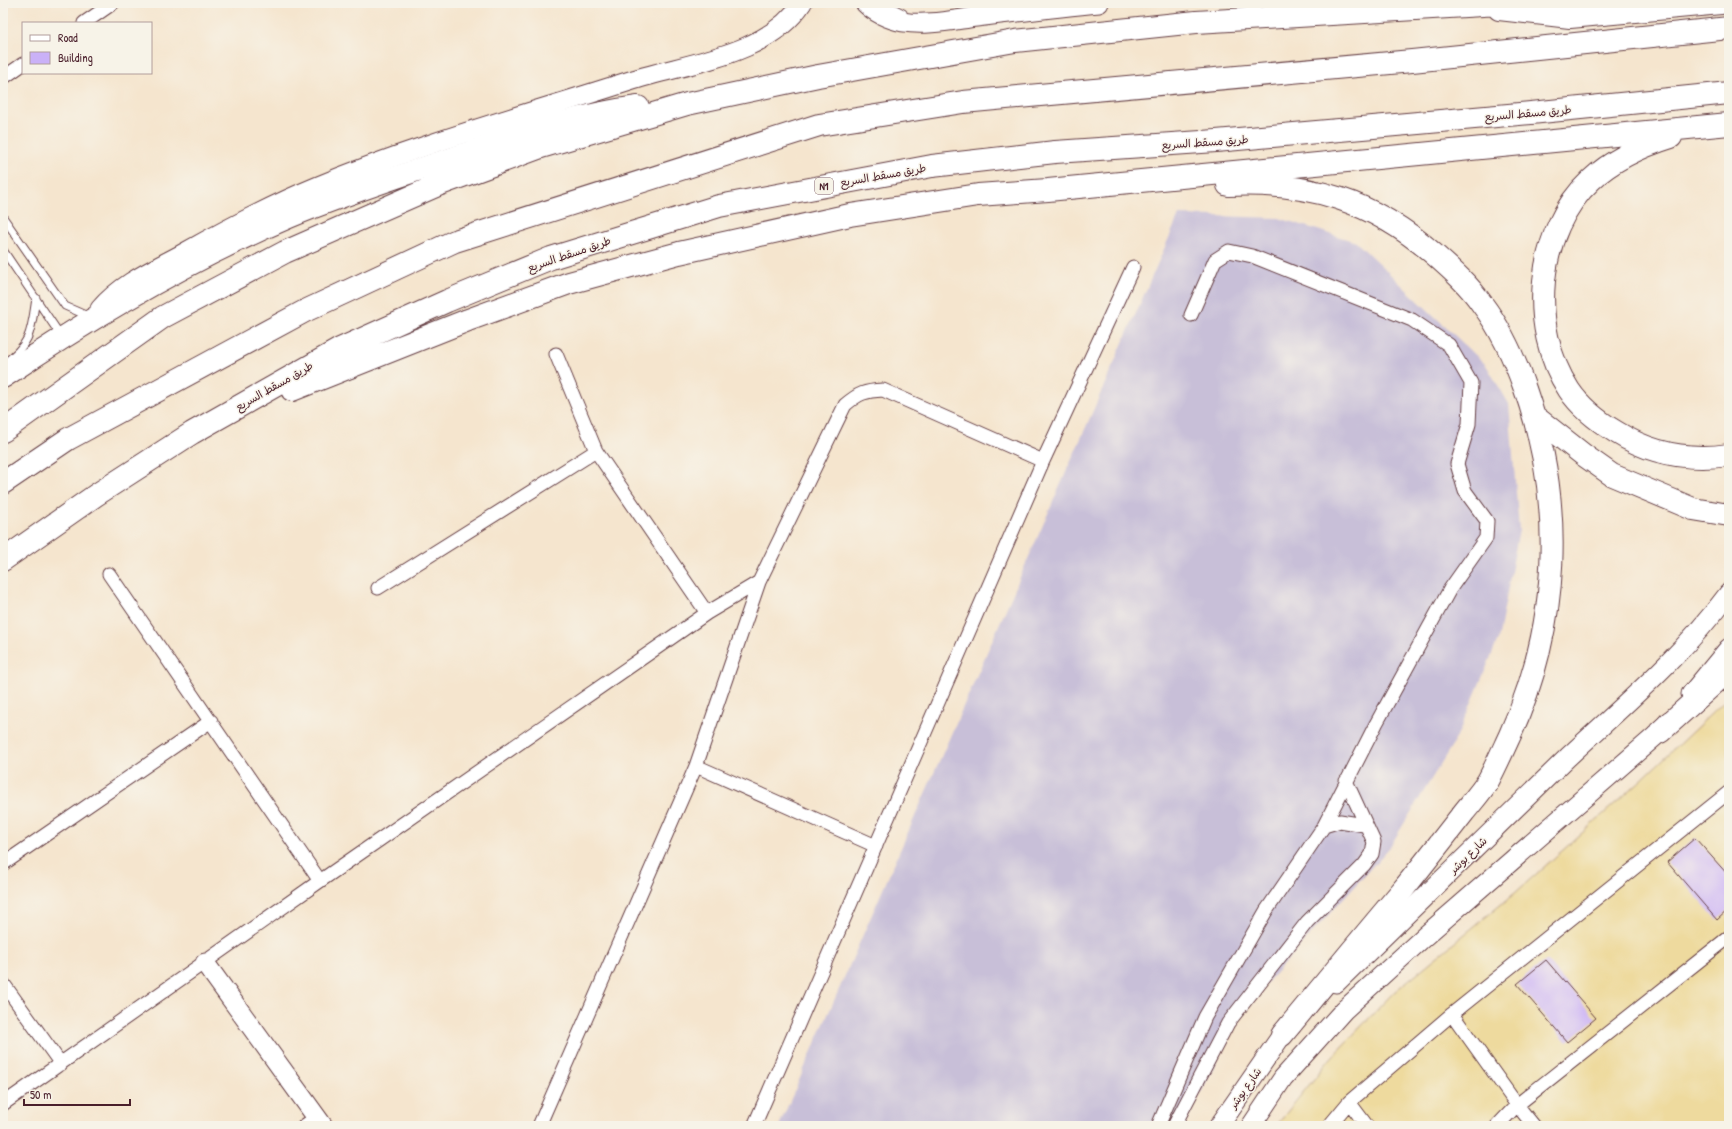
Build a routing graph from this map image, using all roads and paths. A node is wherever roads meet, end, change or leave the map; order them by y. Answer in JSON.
{"nodes":[{"id":1,"x":113,"y":3,"type":"edge"},
{"id":2,"x":802,"y":3,"type":"edge"},
{"id":3,"x":865,"y":3,"type":"edge"},
{"id":4,"x":883,"y":3,"type":"edge"},
{"id":5,"x":1100,"y":3,"type":"edge"},
{"id":6,"x":1310,"y":3,"type":"edge"},
{"id":7,"x":1516,"y":3,"type":"edge"},
{"id":8,"x":1721,"y":3,"type":"edge"},
{"id":9,"x":1475,"y":6,"type":"junction"},
{"id":10,"x":912,"y":14,"type":"dead end"},
{"id":11,"x":85,"y":22,"type":"edge"},
{"id":12,"x":1196,"y":22,"type":"junction"},
{"id":13,"x":1729,"y":28,"type":"edge"},
{"id":14,"x":22,"y":65,"type":"edge"},
{"id":15,"x":3,"y":78,"type":"edge"},
{"id":16,"x":1729,"y":93,"type":"edge"},
{"id":17,"x":687,"y":104,"type":"junction"},
{"id":18,"x":1729,"y":124,"type":"edge"},
{"id":19,"x":1729,"y":128,"type":"edge"},
{"id":20,"x":1048,"y":190,"type":"junction"},
{"id":21,"x":3,"y":217,"type":"edge"},
{"id":22,"x":3,"y":250,"type":"edge"},
{"id":23,"x":1132,"y":267,"type":"dead end"},
{"id":24,"x":36,"y":298,"type":"junction"},
{"id":25,"x":1190,"y":315,"type":"dead end"},
{"id":26,"x":94,"y":320,"type":"junction"},
{"id":27,"x":63,"y":338,"type":"junction"},
{"id":28,"x":556,"y":354,"type":"dead end"},
{"id":29,"x":3,"y":364,"type":"edge"},
{"id":30,"x":3,"y":377,"type":"edge"},
{"id":31,"x":1534,"y":416,"type":"junction"},
{"id":32,"x":3,"y":431,"type":"edge"},
{"id":33,"x":192,"y":433,"type":"junction"},
{"id":34,"x":596,"y":451,"type":"junction"},
{"id":35,"x":1729,"y":455,"type":"edge"},
{"id":36,"x":1043,"y":461,"type":"junction"},
{"id":37,"x":3,"y":483,"type":"edge"},
{"id":38,"x":1729,"y":515,"type":"edge"},
{"id":39,"x":3,"y":560,"type":"edge"},
{"id":40,"x":109,"y":574,"type":"dead end"},
{"id":41,"x":759,"y":582,"type":"junction"},
{"id":42,"x":378,"y":588,"type":"dead end"},
{"id":43,"x":1729,"y":593,"type":"edge"},
{"id":44,"x":707,"y":613,"type":"junction"},
{"id":45,"x":1729,"y":648,"type":"edge"},
{"id":46,"x":1729,"y":670,"type":"edge"},
{"id":47,"x":211,"y":721,"type":"junction"},
{"id":48,"x":1660,"y":732,"type":"junction"},
{"id":49,"x":696,"y":766,"type":"junction"},
{"id":50,"x":1346,"y":782,"type":"junction"},
{"id":51,"x":1729,"y":792,"type":"edge"},
{"id":52,"x":1364,"y":825,"type":"junction"},
{"id":53,"x":1324,"y":826,"type":"junction"},
{"id":54,"x":876,"y":846,"type":"junction"},
{"id":55,"x":3,"y":864,"type":"edge"},
{"id":56,"x":320,"y":881,"type":"junction"},
{"id":57,"x":1729,"y":937,"type":"edge"},
{"id":58,"x":205,"y":963,"type":"junction"},
{"id":59,"x":3,"y":983,"type":"edge"},
{"id":60,"x":1452,"y":1014,"type":"junction"},
{"id":61,"x":1282,"y":1035,"type":"junction"},
{"id":62,"x":61,"y":1064,"type":"junction"},
{"id":63,"x":1349,"y":1102,"type":"junction"},
{"id":64,"x":3,"y":1104,"type":"edge"},
{"id":65,"x":1517,"y":1105,"type":"junction"},
{"id":66,"x":315,"y":1123,"type":"edge"},
{"id":67,"x":539,"y":1126,"type":"edge"},
{"id":68,"x":754,"y":1126,"type":"edge"},
{"id":69,"x":1158,"y":1126,"type":"edge"},
{"id":70,"x":1174,"y":1126,"type":"edge"},
{"id":71,"x":1220,"y":1126,"type":"edge"},
{"id":72,"x":1251,"y":1126,"type":"edge"},
{"id":73,"x":1329,"y":1126,"type":"edge"},
{"id":74,"x":1367,"y":1126,"type":"edge"},
{"id":75,"x":1497,"y":1126,"type":"edge"},
{"id":76,"x":1534,"y":1126,"type":"edge"}],
"edges":[{"from":1,"to":11,"type":"street"},
{"from":2,"to":26,"type":"main road"},
{"from":3,"to":5,"type":"main road"},
{"from":4,"to":10,"type":"lane"},
{"from":6,"to":12,"type":"highway"},
{"from":7,"to":9,"type":"highway"},
{"from":8,"to":9,"type":"highway"},
{"from":9,"to":12,"type":"highway"},
{"from":12,"to":17,"type":"highway"},
{"from":13,"to":37,"type":"highway"},
{"from":14,"to":15,"type":"street"},
{"from":16,"to":33,"type":"highway","name":"طريق مسقط السريع","number":"N1"},
{"from":17,"to":26,"type":"highway"},
{"from":17,"to":32,"type":"highway"},
{"from":18,"to":20,"type":"highway"},
{"from":19,"to":35,"type":"highway"},
{"from":20,"to":31,"type":"highway"},
{"from":20,"to":33,"type":"highway"},
{"from":21,"to":26,"type":"lane"},
{"from":22,"to":24,"type":"lane"},
{"from":23,"to":36,"type":"street"},
{"from":24,"to":27,"type":"lane"},
{"from":24,"to":29,"type":"lane"},
{"from":25,"to":50,"type":"street"},
{"from":26,"to":27,"type":"highway"},
{"from":27,"to":30,"type":"highway"},
{"from":28,"to":34,"type":"street"},
{"from":31,"to":38,"type":"highway"},
{"from":31,"to":61,"type":"highway"},
{"from":33,"to":39,"type":"highway","name":"طريق مسقط السريع","number":"N1"},
{"from":34,"to":42,"type":"street"},
{"from":34,"to":44,"type":"street"},
{"from":36,"to":41,"type":"street"},
{"from":36,"to":54,"type":"street"},
{"from":40,"to":47,"type":"street"},
{"from":41,"to":44,"type":"street"},
{"from":41,"to":49,"type":"street"},
{"from":43,"to":61,"type":"main road","name":"شارع بوشر"},
{"from":44,"to":56,"type":"street"},
{"from":45,"to":48,"type":"main road"},
{"from":46,"to":48,"type":"highway"},
{"from":47,"to":55,"type":"street"},
{"from":47,"to":56,"type":"street"},
{"from":48,"to":72,"type":"main road"},
{"from":49,"to":54,"type":"street"},
{"from":49,"to":67,"type":"street"},
{"from":50,"to":52,"type":"street"},
{"from":50,"to":53,"type":"street"},
{"from":51,"to":60,"type":"street"},
{"from":52,"to":53,"type":"street"},
{"from":52,"to":70,"type":"street"},
{"from":53,"to":69,"type":"street"},
{"from":54,"to":68,"type":"street"},
{"from":56,"to":58,"type":"street"},
{"from":57,"to":65,"type":"street"},
{"from":58,"to":62,"type":"street"},
{"from":58,"to":66,"type":"main road"},
{"from":59,"to":62,"type":"street"},
{"from":60,"to":63,"type":"street"},
{"from":60,"to":65,"type":"street"},
{"from":61,"to":71,"type":"main road","name":"شارع بوشر"},
{"from":62,"to":64,"type":"street"},
{"from":63,"to":73,"type":"street"},
{"from":63,"to":74,"type":"street"},
{"from":65,"to":75,"type":"street"},
{"from":65,"to":76,"type":"street"}]}
